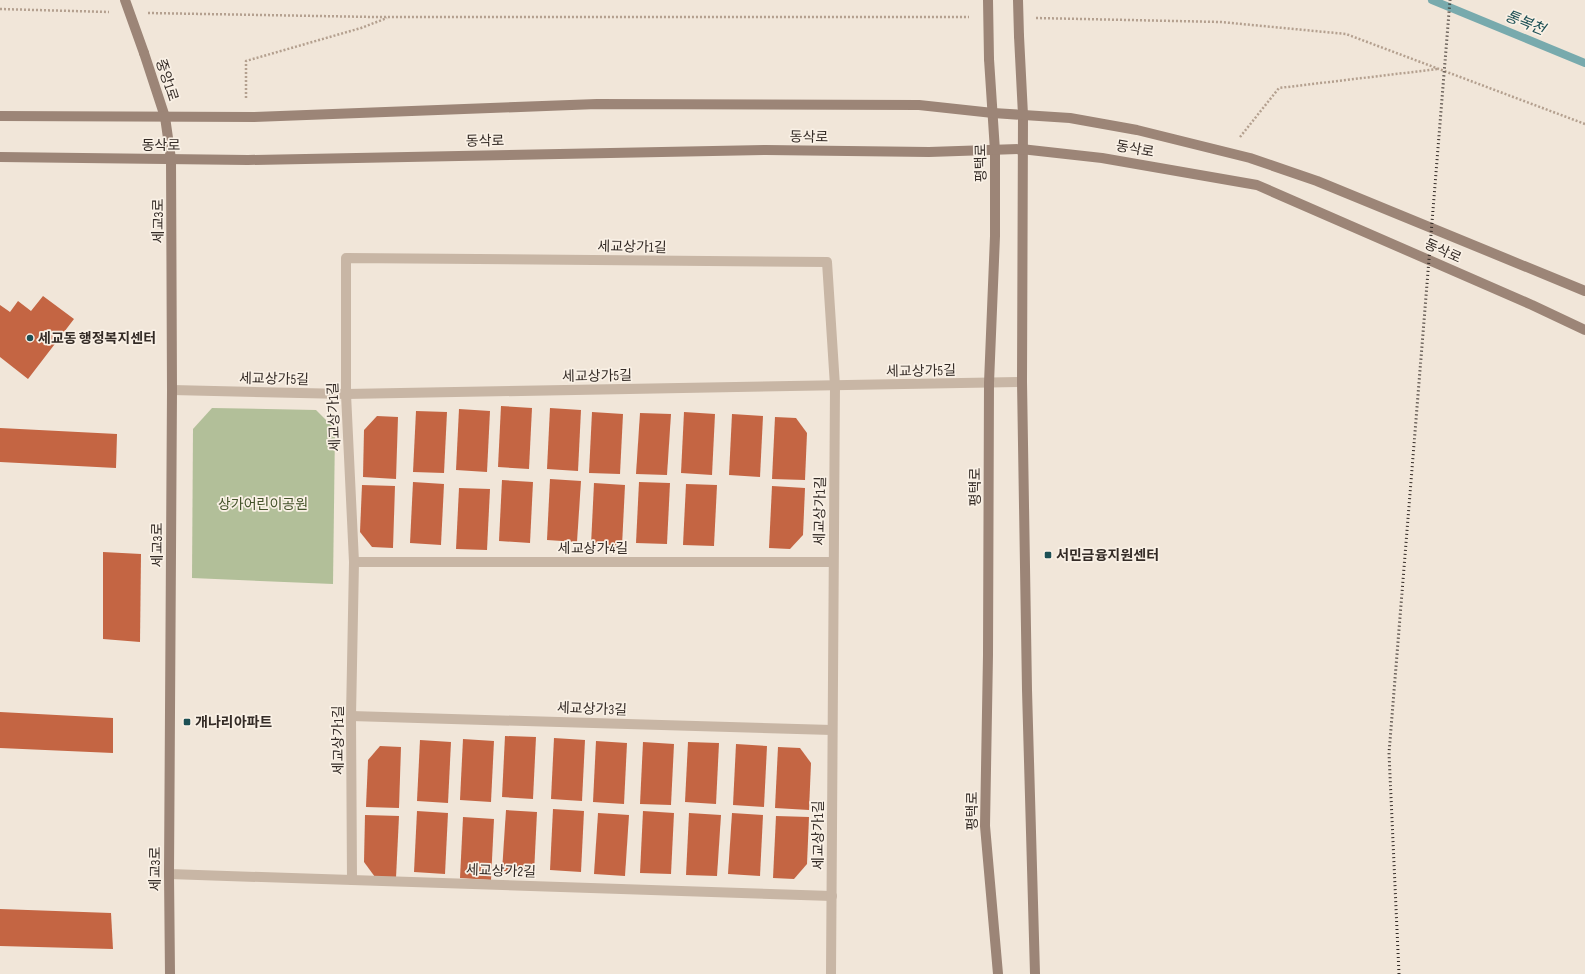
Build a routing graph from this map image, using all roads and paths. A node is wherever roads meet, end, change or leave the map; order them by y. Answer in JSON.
{"nodes":[{"id":1,"x":125,"y":0,"type":"edge"},
{"id":2,"x":988,"y":0,"type":"edge"},
{"id":3,"x":1018,"y":0,"type":"edge"},
{"id":4,"x":0,"y":9,"type":"edge"},
{"id":5,"x":113,"y":12,"type":"dead end"},
{"id":6,"x":145,"y":12,"type":"dead end"},
{"id":7,"x":389,"y":17,"type":"junction"},
{"id":8,"x":972,"y":17,"type":"dead end"},
{"id":9,"x":1035,"y":18,"type":"dead end"},
{"id":10,"x":1438,"y":68,"type":"junction"},
{"id":11,"x":993,"y":113,"type":"junction"},
{"id":12,"x":1023,"y":114,"type":"junction"},
{"id":13,"x":0,"y":116,"type":"edge"},
{"id":14,"x":165,"y":117,"type":"junction"},
{"id":15,"x":247,"y":117,"type":"junction"},
{"id":16,"x":1585,"y":124,"type":"edge"},
{"id":17,"x":1021,"y":149,"type":"junction"},
{"id":18,"x":995,"y":151,"type":"junction"},
{"id":19,"x":1236,"y":155,"type":"junction"},
{"id":20,"x":0,"y":157,"type":"edge"},
{"id":21,"x":171,"y":160,"type":"junction"},
{"id":22,"x":1585,"y":290,"type":"edge"},
{"id":23,"x":1585,"y":330,"type":"edge"},
{"id":24,"x":1022,"y":382,"type":"junction"},
{"id":25,"x":989,"y":383,"type":"junction"},
{"id":26,"x":835,"y":386,"type":"junction"},
{"id":27,"x":172,"y":390,"type":"junction"},
{"id":28,"x":346,"y":394,"type":"junction"},
{"id":29,"x":354,"y":562,"type":"junction"},
{"id":30,"x":833,"y":562,"type":"junction"},
{"id":31,"x":351,"y":716,"type":"junction"},
{"id":32,"x":832,"y":730,"type":"junction"},
{"id":33,"x":169,"y":874,"type":"junction"},
{"id":34,"x":352,"y":880,"type":"junction"},
{"id":35,"x":832,"y":896,"type":"junction"},
{"id":36,"x":170,"y":974,"type":"edge"},
{"id":37,"x":831,"y":974,"type":"edge"},
{"id":38,"x":998,"y":974,"type":"edge"},
{"id":39,"x":1035,"y":974,"type":"edge"}],
"edges":[{"from":1,"to":14,"type":"street","name":"중앙1로","bridge":true},
{"from":2,"to":11,"type":"street","name":"평택로","bridge":true},
{"from":3,"to":12,"type":"street","bridge":true},
{"from":4,"to":5,"type":"path"},
{"from":6,"to":7,"type":"path"},
{"from":7,"to":8,"type":"path"},
{"from":7,"to":15,"type":"path"},
{"from":9,"to":10,"type":"path"},
{"from":10,"to":16,"type":"path"},
{"from":10,"to":19,"type":"path"},
{"from":11,"to":12,"type":"street","name":"동삭로"},
{"from":11,"to":15,"type":"street","name":"동삭로"},
{"from":11,"to":18,"type":"street","name":"평택로"},
{"from":12,"to":17,"type":"street"},
{"from":12,"to":19,"type":"street","name":"동삭로"},
{"from":13,"to":14,"type":"street","name":"동삭로"},
{"from":14,"to":15,"type":"street","name":"동삭로"},
{"from":14,"to":21,"type":"street","name":"세교3로"},
{"from":17,"to":18,"type":"street","name":"동삭로"},
{"from":17,"to":23,"type":"street","name":"동삭로"},
{"from":17,"to":24,"type":"street"},
{"from":18,"to":21,"type":"street","name":"동삭로"},
{"from":18,"to":25,"type":"street","name":"평택로"},
{"from":19,"to":22,"type":"street","name":"동삭로"},
{"from":20,"to":21,"type":"street","name":"동삭로"},
{"from":21,"to":27,"type":"street","name":"세교3로"},
{"from":24,"to":25,"type":"street","name":"세교상가5길"},
{"from":24,"to":39,"type":"street"},
{"from":25,"to":26,"type":"street","name":"세교상가5길"},
{"from":25,"to":38,"type":"street","name":"평택로"},
{"from":26,"to":28,"type":"street","name":"세교상가5길"},
{"from":26,"to":28,"type":"street","name":"세교상가1길"},
{"from":26,"to":30,"type":"street","name":"세교상가1길"},
{"from":27,"to":28,"type":"street","name":"세교상가5길"},
{"from":27,"to":33,"type":"street","name":"세교3로"},
{"from":28,"to":29,"type":"street","name":"세교상가1길"},
{"from":29,"to":30,"type":"street","name":"세교상가4길"},
{"from":29,"to":31,"type":"street","name":"세교상가1길"},
{"from":30,"to":32,"type":"street","name":"세교상가1길"},
{"from":31,"to":32,"type":"street","name":"세교상가3길"},
{"from":31,"to":34,"type":"street","name":"세교상가1길"},
{"from":32,"to":35,"type":"street","name":"세교상가1길"},
{"from":33,"to":34,"type":"street","name":"세교상가2길"},
{"from":33,"to":36,"type":"street","name":"세교3로"},
{"from":34,"to":35,"type":"street","name":"세교상가2길"},
{"from":35,"to":37,"type":"street","name":"세교상가1길"}]}
